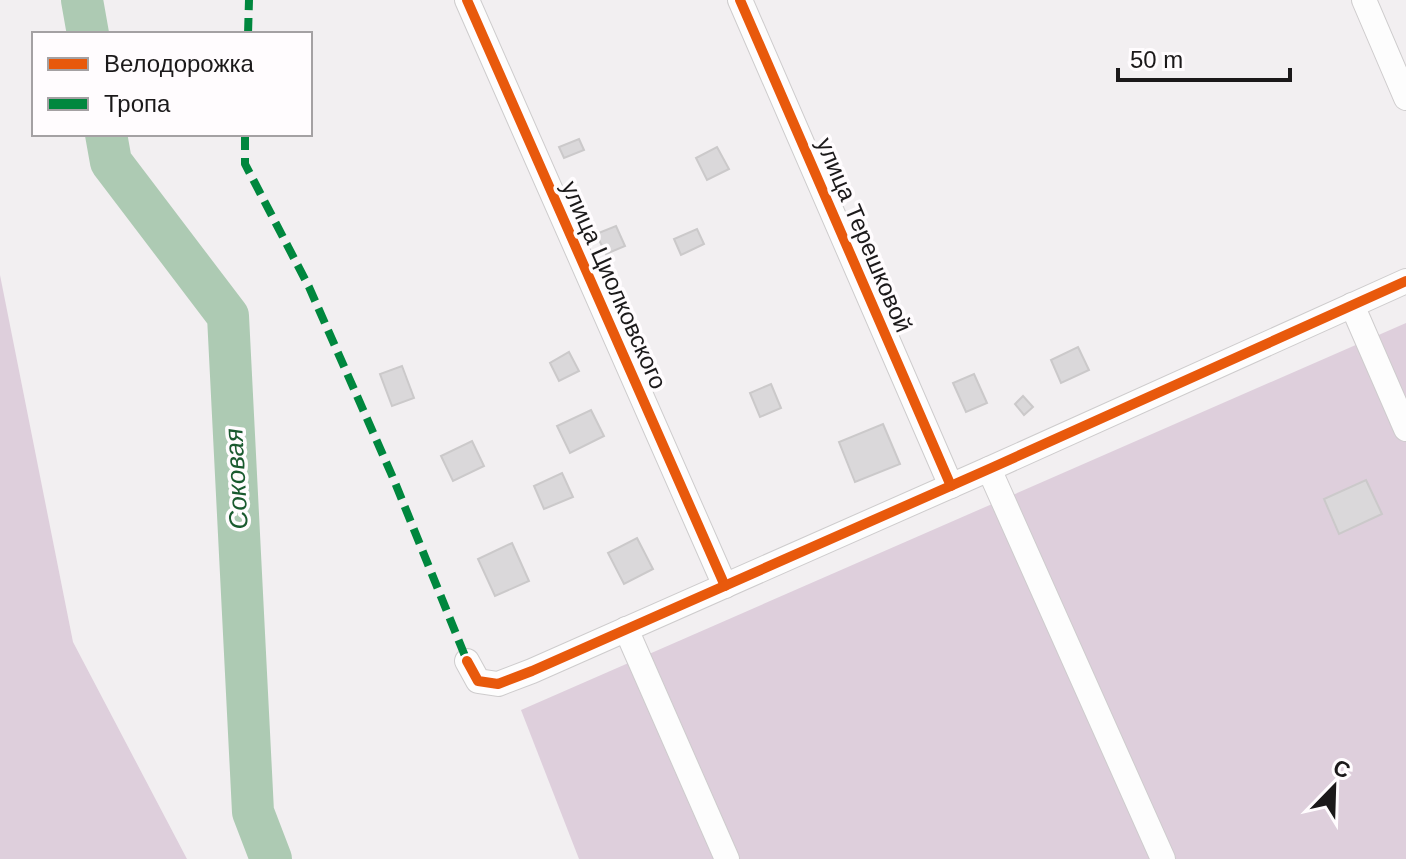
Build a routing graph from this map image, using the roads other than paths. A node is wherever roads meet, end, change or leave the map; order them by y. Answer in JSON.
{"nodes":[{"id":1,"x":467,"y":0,"type":"edge"},
{"id":2,"x":740,"y":0,"type":"edge"},
{"id":3,"x":1364,"y":0,"type":"edge"},
{"id":4,"x":1406,"y":98,"type":"edge"},
{"id":5,"x":1406,"y":281,"type":"edge"},
{"id":6,"x":1352,"y":305,"type":"junction"},
{"id":7,"x":1406,"y":429,"type":"edge"},
{"id":8,"x":989,"y":469,"type":"junction"},
{"id":9,"x":951,"y":486,"type":"junction"},
{"id":10,"x":725,"y":586,"type":"junction"},
{"id":11,"x":626,"y":629,"type":"junction"},
{"id":12,"x":467,"y":661,"type":"dead end"},
{"id":13,"x":727,"y":859,"type":"edge"},
{"id":14,"x":1163,"y":859,"type":"edge"}],
"edges":[{"from":1,"to":10,"type":"street","name":"улица Циолковского"},
{"from":2,"to":9,"type":"street","name":"улица Терешковой"},
{"from":3,"to":4,"type":"street"},
{"from":5,"to":6,"type":"street"},
{"from":6,"to":7,"type":"street"},
{"from":6,"to":8,"type":"street"},
{"from":8,"to":9,"type":"street"},
{"from":8,"to":14,"type":"street"},
{"from":9,"to":10,"type":"street"},
{"from":10,"to":11,"type":"street"},
{"from":11,"to":12,"type":"street"},
{"from":11,"to":13,"type":"street"}]}
